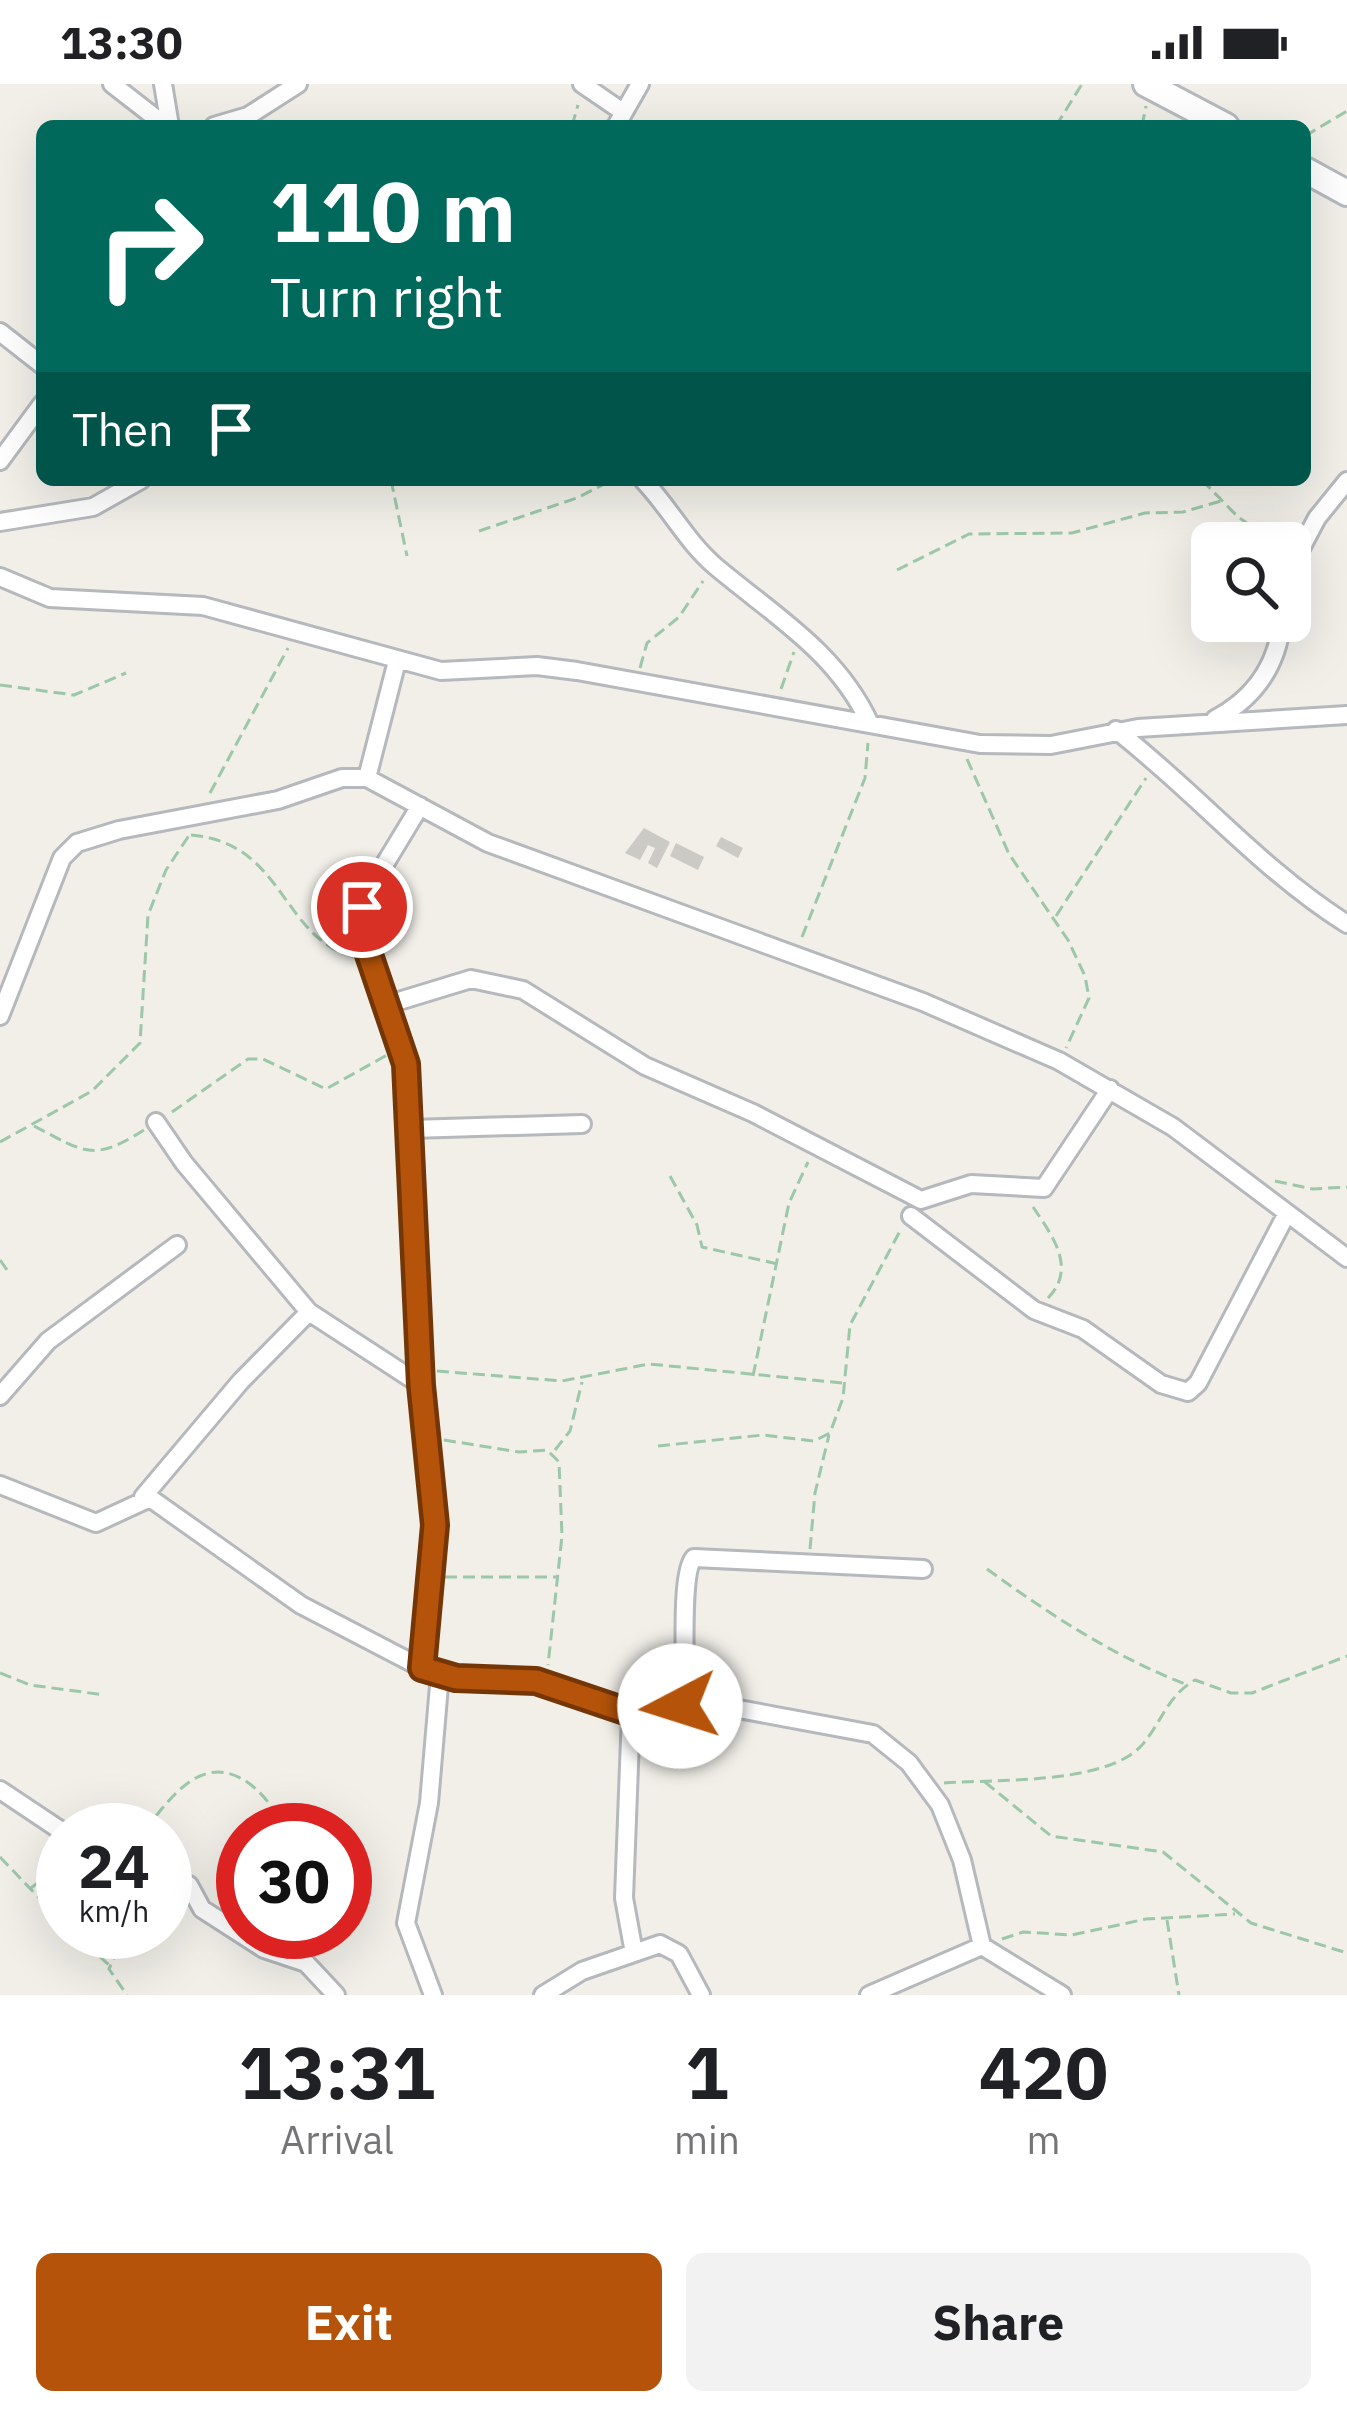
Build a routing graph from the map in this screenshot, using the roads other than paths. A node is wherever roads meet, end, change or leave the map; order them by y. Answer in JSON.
{"nodes":[{"id":1,"x":112,"y":84,"type":"edge"},
{"id":2,"x":163,"y":84,"type":"edge"},
{"id":3,"x":298,"y":84,"type":"edge"},
{"id":4,"x":640,"y":84,"type":"edge"},
{"id":5,"x":583,"y":85,"type":"edge"},
{"id":6,"x":1157,"y":86,"type":"edge"},
{"id":7,"x":620,"y":119,"type":"edge"},
{"id":8,"x":160,"y":120,"type":"edge"},
{"id":9,"x":167,"y":120,"type":"edge"},
{"id":10,"x":234,"y":120,"type":"edge"},
{"id":11,"x":1211,"y":120,"type":"edge"},
{"id":12,"x":1311,"y":173,"type":"edge"},
{"id":13,"x":1347,"y":193,"type":"edge"},
{"id":14,"x":0,"y":332,"type":"edge"},
{"id":15,"x":36,"y":360,"type":"edge"},
{"id":16,"x":36,"y":412,"type":"edge"},
{"id":17,"x":0,"y":461,"type":"edge"},
{"id":18,"x":1347,"y":481,"type":"edge"},
{"id":19,"x":130,"y":486,"type":"edge"},
{"id":20,"x":648,"y":486,"type":"edge"},
{"id":21,"x":0,"y":522,"type":"edge"},
{"id":22,"x":1311,"y":529,"type":"edge"},
{"id":23,"x":0,"y":577,"type":"edge"},
{"id":24,"x":1278,"y":642,"type":"edge"},
{"id":25,"x":397,"y":662,"type":"junction"},
{"id":26,"x":1347,"y":715,"type":"edge"},
{"id":27,"x":1207,"y":723,"type":"junction"},
{"id":28,"x":870,"y":724,"type":"junction"},
{"id":29,"x":1116,"y":730,"type":"junction"},
{"id":30,"x":367,"y":778,"type":"junction"},
{"id":31,"x":420,"y":806,"type":"junction"},
{"id":32,"x":1347,"y":923,"type":"edge"},
{"id":33,"x":389,"y":1004,"type":"junction"},
{"id":34,"x":0,"y":1016,"type":"edge"},
{"id":35,"x":1110,"y":1089,"type":"junction"},
{"id":36,"x":157,"y":1122,"type":"road end"},
{"id":37,"x":582,"y":1124,"type":"dead end"},
{"id":38,"x":411,"y":1129,"type":"junction"},
{"id":39,"x":1286,"y":1215,"type":"junction"},
{"id":40,"x":911,"y":1216,"type":"road end"},
{"id":41,"x":177,"y":1245,"type":"dead end"},
{"id":42,"x":1347,"y":1258,"type":"edge"},
{"id":43,"x":309,"y":1312,"type":"junction"},
{"id":44,"x":421,"y":1377,"type":"junction"},
{"id":45,"x":0,"y":1396,"type":"edge"},
{"id":46,"x":0,"y":1485,"type":"edge"},
{"id":47,"x":143,"y":1497,"type":"junction"},
{"id":48,"x":923,"y":1569,"type":"dead end"},
{"id":49,"x":431,"y":1671,"type":"junction"},
{"id":50,"x":684,"y":1706,"type":"junction"},
{"id":51,"x":631,"y":1713,"type":"junction"},
{"id":52,"x":0,"y":1790,"type":"edge"},
{"id":53,"x":36,"y":1814,"type":"edge"},
{"id":54,"x":192,"y":1891,"type":"edge"},
{"id":55,"x":984,"y":1947,"type":"junction"},
{"id":56,"x":634,"y":1953,"type":"junction"},
{"id":57,"x":335,"y":1995,"type":"edge"},
{"id":58,"x":433,"y":1995,"type":"edge"},
{"id":59,"x":543,"y":1995,"type":"edge"},
{"id":60,"x":701,"y":1995,"type":"edge"},
{"id":61,"x":869,"y":1995,"type":"edge"},
{"id":62,"x":1062,"y":1995,"type":"edge"}],
"edges":[{"from":1,"to":8,"type":"street"},
{"from":2,"to":9,"type":"street"},
{"from":3,"to":10,"type":"street"},
{"from":4,"to":7,"type":"street"},
{"from":5,"to":7,"type":"street"},
{"from":6,"to":11,"type":"street"},
{"from":12,"to":13,"type":"street"},
{"from":14,"to":15,"type":"street"},
{"from":16,"to":17,"type":"street"},
{"from":18,"to":22,"type":"street"},
{"from":19,"to":21,"type":"street"},
{"from":20,"to":28,"type":"street"},
{"from":23,"to":25,"type":"street"},
{"from":24,"to":27,"type":"street"},
{"from":25,"to":28,"type":"street"},
{"from":25,"to":30,"type":"street"},
{"from":26,"to":27,"type":"street"},
{"from":27,"to":29,"type":"street"},
{"from":28,"to":29,"type":"street"},
{"from":29,"to":32,"type":"street"},
{"from":30,"to":31,"type":"street"},
{"from":30,"to":34,"type":"street"},
{"from":31,"to":33,"type":"street"},
{"from":31,"to":35,"type":"street"},
{"from":33,"to":35,"type":"street"},
{"from":33,"to":38,"type":"street"},
{"from":35,"to":39,"type":"street"},
{"from":36,"to":43,"type":"street"},
{"from":37,"to":38,"type":"street"},
{"from":38,"to":44,"type":"street"},
{"from":39,"to":40,"type":"street"},
{"from":39,"to":42,"type":"street"},
{"from":41,"to":45,"type":"street"},
{"from":43,"to":44,"type":"street"},
{"from":43,"to":47,"type":"street"},
{"from":44,"to":49,"type":"street"},
{"from":46,"to":47,"type":"street"},
{"from":47,"to":49,"type":"street"},
{"from":48,"to":50,"type":"street"},
{"from":49,"to":51,"type":"street"},
{"from":49,"to":58,"type":"street"},
{"from":50,"to":51,"type":"street"},
{"from":50,"to":55,"type":"street"},
{"from":51,"to":56,"type":"street"},
{"from":52,"to":53,"type":"street"},
{"from":54,"to":57,"type":"street"},
{"from":55,"to":61,"type":"street"},
{"from":55,"to":62,"type":"street"},
{"from":56,"to":59,"type":"street"},
{"from":56,"to":60,"type":"street"}]}
